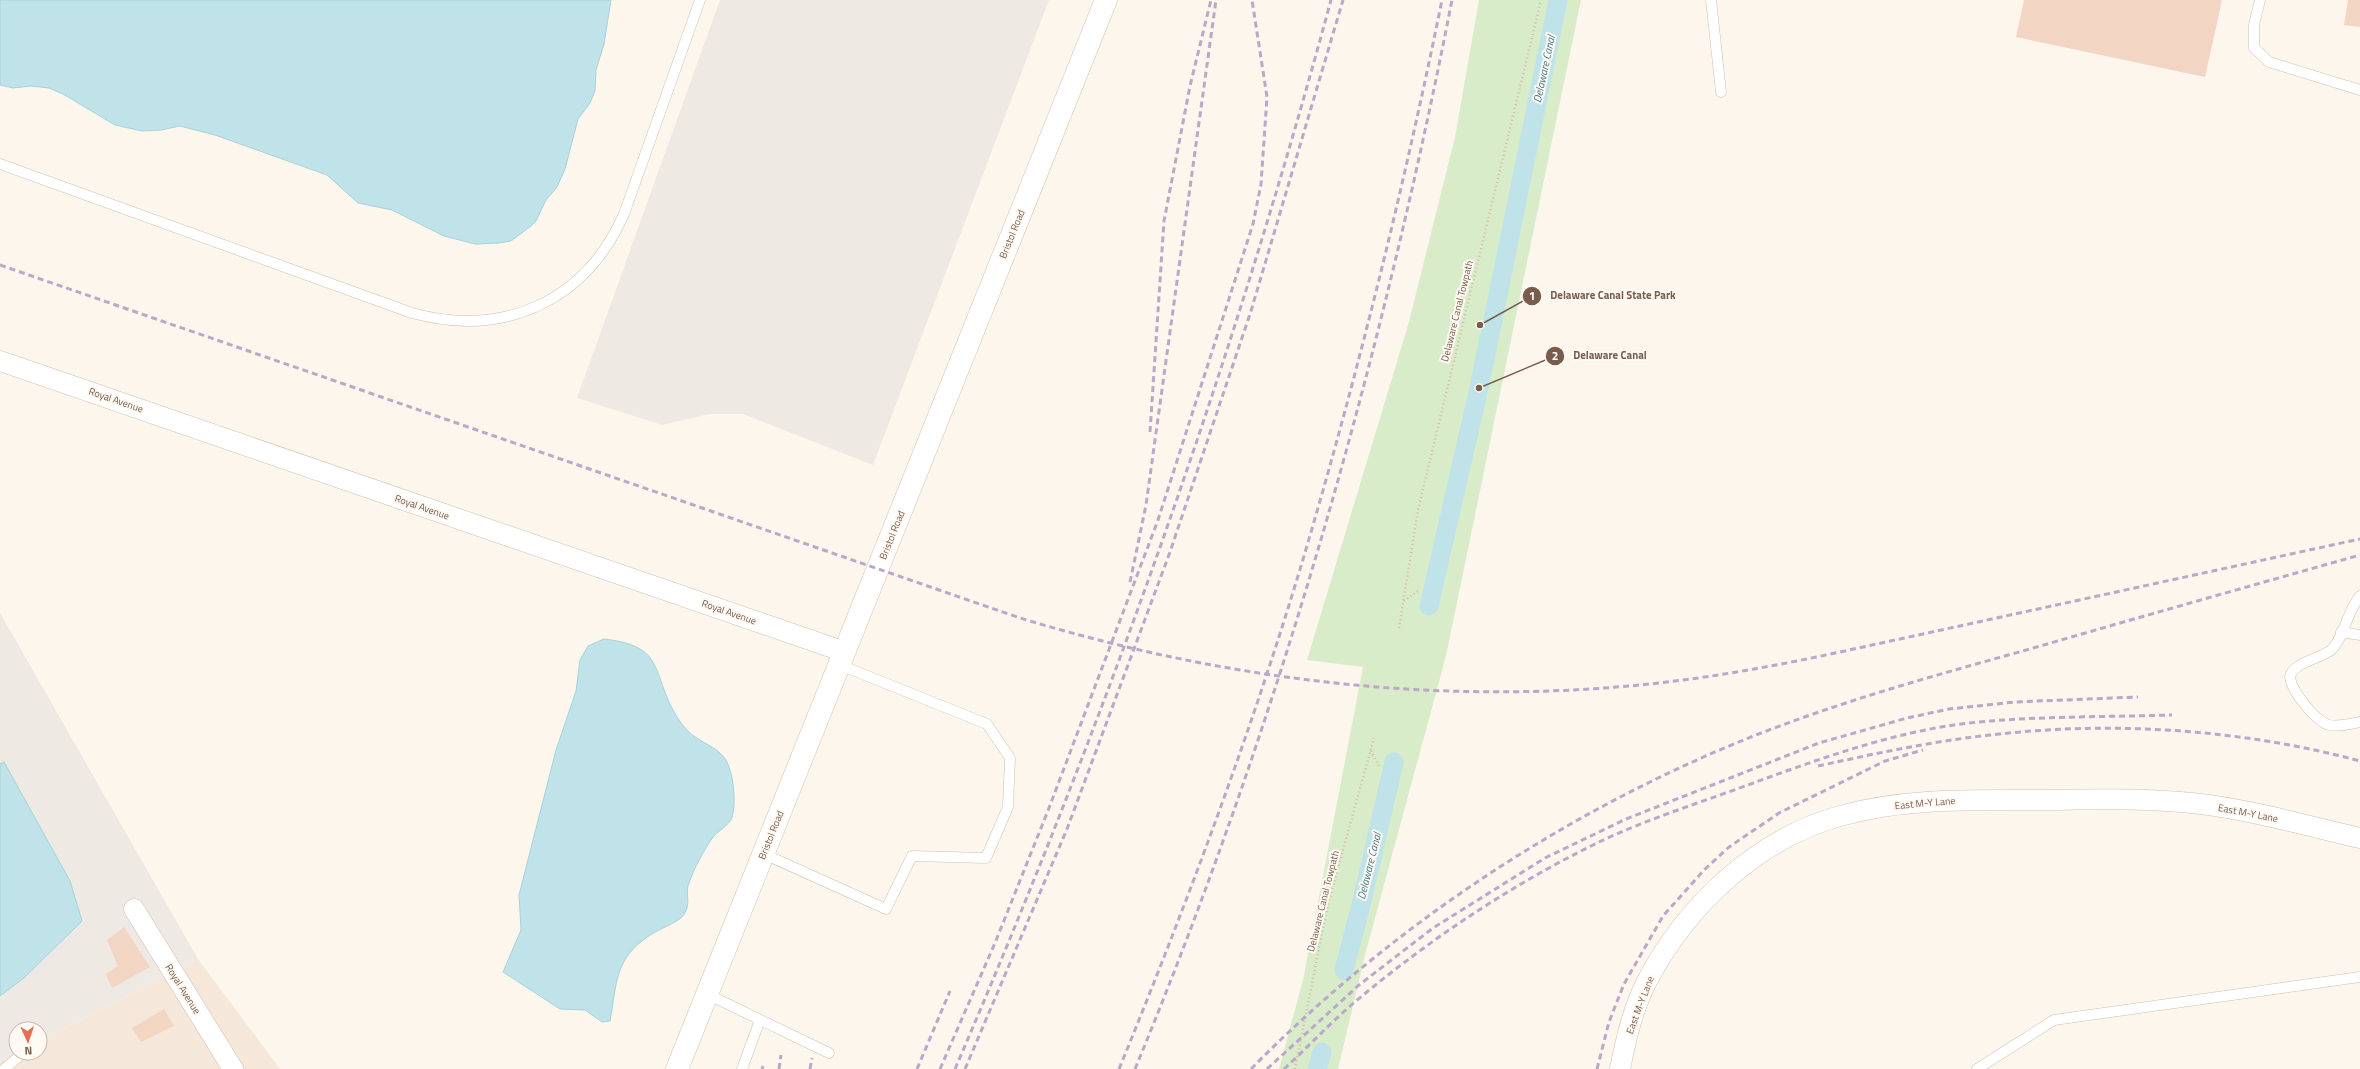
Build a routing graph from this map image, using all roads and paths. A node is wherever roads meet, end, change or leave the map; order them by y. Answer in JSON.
{"nodes":[{"id":1,"x":700,"y":0,"type":"edge"},
{"id":2,"x":1106,"y":0,"type":"edge"},
{"id":3,"x":1541,"y":0,"type":"edge"},
{"id":4,"x":1711,"y":0,"type":"edge"},
{"id":5,"x":2260,"y":0,"type":"edge"},
{"id":6,"x":2360,"y":90,"type":"edge"},
{"id":7,"x":1721,"y":92,"type":"dead end"},
{"id":8,"x":0,"y":164,"type":"edge"},
{"id":9,"x":0,"y":361,"type":"edge"},
{"id":10,"x":1418,"y":591,"type":"dead end"},
{"id":11,"x":2360,"y":596,"type":"edge"},
{"id":12,"x":1403,"y":601,"type":"junction"},
{"id":13,"x":1399,"y":628,"type":"dead end"},
{"id":14,"x":2341,"y":632,"type":"junction"},
{"id":15,"x":2360,"y":635,"type":"edge"},
{"id":16,"x":842,"y":659,"type":"junction"},
{"id":17,"x":2360,"y":722,"type":"edge"},
{"id":18,"x":1374,"y":738,"type":"dead end"},
{"id":19,"x":1371,"y":751,"type":"junction"},
{"id":20,"x":1379,"y":766,"type":"dead end"},
{"id":21,"x":2360,"y":838,"type":"edge"},
{"id":22,"x":764,"y":854,"type":"junction"},
{"id":23,"x":134,"y":909,"type":"dead end"},
{"id":24,"x":2360,"y":977,"type":"edge"},
{"id":25,"x":707,"y":994,"type":"junction"},
{"id":26,"x":760,"y":1020,"type":"junction"},
{"id":27,"x":829,"y":1053,"type":"dead end"},
{"id":28,"x":13,"y":1061,"type":"edge"},
{"id":29,"x":4,"y":1069,"type":"edge"},
{"id":30,"x":233,"y":1069,"type":"edge"},
{"id":31,"x":677,"y":1069,"type":"edge"},
{"id":32,"x":742,"y":1069,"type":"edge"},
{"id":33,"x":1295,"y":1069,"type":"edge"},
{"id":34,"x":1620,"y":1069,"type":"edge"},
{"id":35,"x":1977,"y":1069,"type":"edge"}],
"edges":[{"from":1,"to":8,"type":"lane"},
{"from":2,"to":16,"type":"main road","name":"Bristol Road"},
{"from":3,"to":12,"type":"path","name":"Delaware Canal Towpath"},
{"from":4,"to":7,"type":"lane"},
{"from":5,"to":6,"type":"lane"},
{"from":9,"to":16,"type":"street","name":"Royal Avenue"},
{"from":10,"to":12,"type":"path"},
{"from":11,"to":14,"type":"lane"},
{"from":12,"to":13,"type":"path","name":"Delaware Canal Towpath"},
{"from":14,"to":15,"type":"lane"},
{"from":14,"to":17,"type":"lane"},
{"from":16,"to":22,"type":"main road","name":"Bristol Road"},
{"from":16,"to":22,"type":"lane"},
{"from":18,"to":19,"type":"path","name":"Delaware Canal Towpath"},
{"from":19,"to":20,"type":"path"},
{"from":19,"to":33,"type":"path","name":"Delaware Canal Towpath"},
{"from":21,"to":34,"type":"street","name":"East M-Y Lane"},
{"from":22,"to":25,"type":"main road","name":"Bristol Road"},
{"from":23,"to":30,"type":"street","name":"Royal Avenue"},
{"from":24,"to":35,"type":"lane"},
{"from":25,"to":26,"type":"lane"},
{"from":25,"to":31,"type":"main road","name":"Bristol Road"},
{"from":26,"to":27,"type":"lane"},
{"from":26,"to":32,"type":"lane"},
{"from":28,"to":29,"type":"lane"}]}
